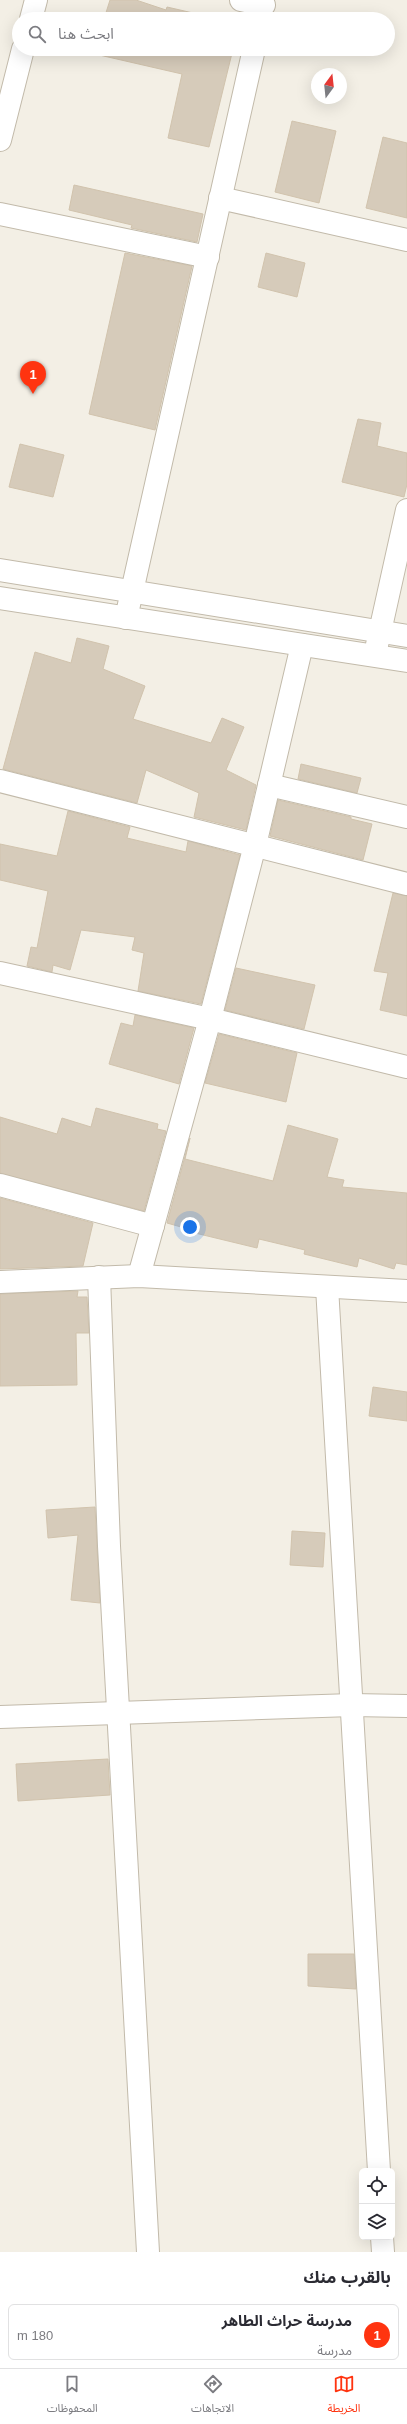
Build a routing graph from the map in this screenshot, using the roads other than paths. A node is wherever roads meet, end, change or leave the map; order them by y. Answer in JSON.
{"nodes":[{"id":1,"x":36,"y":0,"type":"edge"},
{"id":2,"x":240,"y":0,"type":"edge"},
{"id":3,"x":263,"y":8,"type":"edge"},
{"id":4,"x":33,"y":12,"type":"edge"},
{"id":5,"x":21,"y":56,"type":"edge"},
{"id":6,"x":252,"y":56,"type":"edge"},
{"id":7,"x":0,"y":140,"type":"edge"},
{"id":8,"x":220,"y":198,"type":"junction"},
{"id":9,"x":0,"y":214,"type":"edge"},
{"id":10,"x":407,"y":240,"type":"edge"},
{"id":11,"x":208,"y":257,"type":"junction"},
{"id":12,"x":407,"y":510,"type":"edge"},
{"id":13,"x":0,"y":570,"type":"edge"},
{"id":14,"x":132,"y":591,"type":"junction"},
{"id":15,"x":0,"y":598,"type":"edge"},
{"id":16,"x":126,"y":618,"type":"junction"},
{"id":17,"x":380,"y":632,"type":"junction"},
{"id":18,"x":407,"y":636,"type":"edge"},
{"id":19,"x":302,"y":645,"type":"junction"},
{"id":20,"x":374,"y":656,"type":"junction"},
{"id":21,"x":407,"y":661,"type":"edge"},
{"id":22,"x":0,"y":781,"type":"edge"},
{"id":23,"x":269,"y":785,"type":"junction"},
{"id":24,"x":407,"y":817,"type":"edge"},
{"id":25,"x":255,"y":845,"type":"junction"},
{"id":26,"x":407,"y":884,"type":"edge"},
{"id":27,"x":0,"y":973,"type":"edge"},
{"id":28,"x":210,"y":1018,"type":"junction"},
{"id":29,"x":407,"y":1067,"type":"edge"},
{"id":30,"x":0,"y":1184,"type":"edge"},
{"id":31,"x":153,"y":1226,"type":"junction"},
{"id":32,"x":139,"y":1276,"type":"junction"},
{"id":33,"x":98,"y":1277,"type":"junction"},
{"id":34,"x":0,"y":1282,"type":"edge"},
{"id":35,"x":327,"y":1288,"type":"junction"},
{"id":36,"x":407,"y":1291,"type":"edge"},
{"id":37,"x":352,"y":1706,"type":"junction"},
{"id":38,"x":407,"y":1706,"type":"edge"},
{"id":39,"x":119,"y":1713,"type":"junction"},
{"id":40,"x":0,"y":1717,"type":"edge"},
{"id":41,"x":379,"y":2168,"type":"edge"},
{"id":42,"x":382,"y":2240,"type":"edge"},
{"id":43,"x":148,"y":2252,"type":"edge"},
{"id":44,"x":383,"y":2252,"type":"edge"}],
"edges":[{"from":1,"to":4,"type":"street"},
{"from":2,"to":3,"type":"street"},
{"from":5,"to":7,"type":"street"},
{"from":6,"to":8,"type":"street"},
{"from":8,"to":10,"type":"street"},
{"from":8,"to":11,"type":"street"},
{"from":9,"to":11,"type":"street"},
{"from":11,"to":14,"type":"street"},
{"from":12,"to":17,"type":"street"},
{"from":13,"to":14,"type":"street"},
{"from":14,"to":16,"type":"street"},
{"from":14,"to":17,"type":"street"},
{"from":15,"to":16,"type":"street"},
{"from":16,"to":19,"type":"street"},
{"from":17,"to":18,"type":"street"},
{"from":17,"to":20,"type":"street"},
{"from":19,"to":20,"type":"street"},
{"from":19,"to":23,"type":"street"},
{"from":20,"to":21,"type":"street"},
{"from":22,"to":25,"type":"street"},
{"from":23,"to":24,"type":"street"},
{"from":23,"to":25,"type":"street"},
{"from":25,"to":26,"type":"street"},
{"from":25,"to":28,"type":"street"},
{"from":27,"to":28,"type":"street"},
{"from":28,"to":29,"type":"street"},
{"from":28,"to":31,"type":"street"},
{"from":30,"to":31,"type":"street"},
{"from":31,"to":32,"type":"street"},
{"from":32,"to":33,"type":"street"},
{"from":32,"to":35,"type":"street"},
{"from":33,"to":34,"type":"street"},
{"from":33,"to":39,"type":"street"},
{"from":35,"to":36,"type":"street"},
{"from":35,"to":37,"type":"street"},
{"from":37,"to":38,"type":"street"},
{"from":37,"to":39,"type":"street"},
{"from":37,"to":41,"type":"street"},
{"from":39,"to":40,"type":"street"},
{"from":39,"to":43,"type":"street"},
{"from":42,"to":44,"type":"street"}]}
